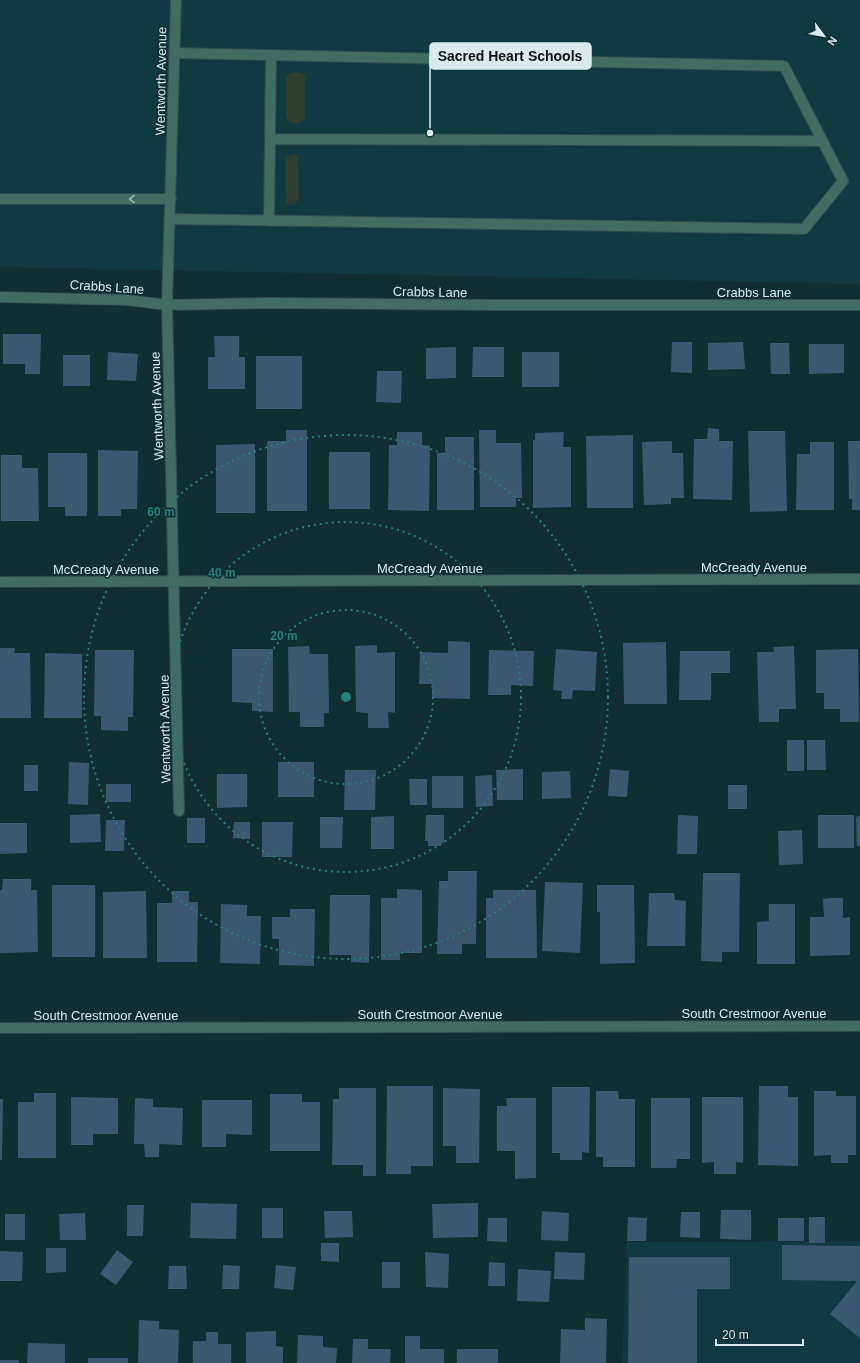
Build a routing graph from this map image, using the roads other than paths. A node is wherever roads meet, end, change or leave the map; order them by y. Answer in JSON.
{"nodes":[{"id":1,"x":176,"y":0,"type":"edge"},
{"id":2,"x":175,"y":53,"type":"junction"},
{"id":3,"x":271,"y":55,"type":"junction"},
{"id":4,"x":270,"y":139,"type":"junction"},
{"id":5,"x":823,"y":141,"type":"junction"},
{"id":6,"x":0,"y":199,"type":"edge"},
{"id":7,"x":171,"y":199,"type":"junction"},
{"id":8,"x":171,"y":219,"type":"junction"},
{"id":9,"x":269,"y":220,"type":"junction"},
{"id":10,"x":0,"y":297,"type":"edge"},
{"id":11,"x":167,"y":305,"type":"junction"},
{"id":12,"x":860,"y":305,"type":"edge"},
{"id":13,"x":860,"y":579,"type":"edge"},
{"id":14,"x":0,"y":582,"type":"edge"},
{"id":15,"x":175,"y":582,"type":"junction"},
{"id":16,"x":179,"y":811,"type":"dead end"},
{"id":17,"x":860,"y":1026,"type":"edge"},
{"id":18,"x":0,"y":1028,"type":"edge"}],
"edges":[{"from":1,"to":2,"type":"street","name":"Wentworth Avenue"},
{"from":2,"to":3,"type":"street"},
{"from":2,"to":7,"type":"street","name":"Wentworth Avenue"},
{"from":3,"to":4,"type":"street"},
{"from":3,"to":5,"type":"street"},
{"from":4,"to":5,"type":"street"},
{"from":4,"to":9,"type":"street"},
{"from":5,"to":9,"type":"street"},
{"from":7,"to":6,"type":"street","one_way":true},
{"from":7,"to":8,"type":"street","name":"Wentworth Avenue"},
{"from":8,"to":9,"type":"street"},
{"from":8,"to":11,"type":"street","name":"Wentworth Avenue"},
{"from":10,"to":11,"type":"street","name":"Crabbs Lane"},
{"from":11,"to":12,"type":"street","name":"Crabbs Lane"},
{"from":11,"to":15,"type":"street","name":"Wentworth Avenue"},
{"from":13,"to":15,"type":"street","name":"McCready Avenue"},
{"from":14,"to":15,"type":"street","name":"McCready Avenue"},
{"from":15,"to":16,"type":"street","name":"Wentworth Avenue"},
{"from":17,"to":18,"type":"street","name":"South Crestmoor Avenue"}]}
